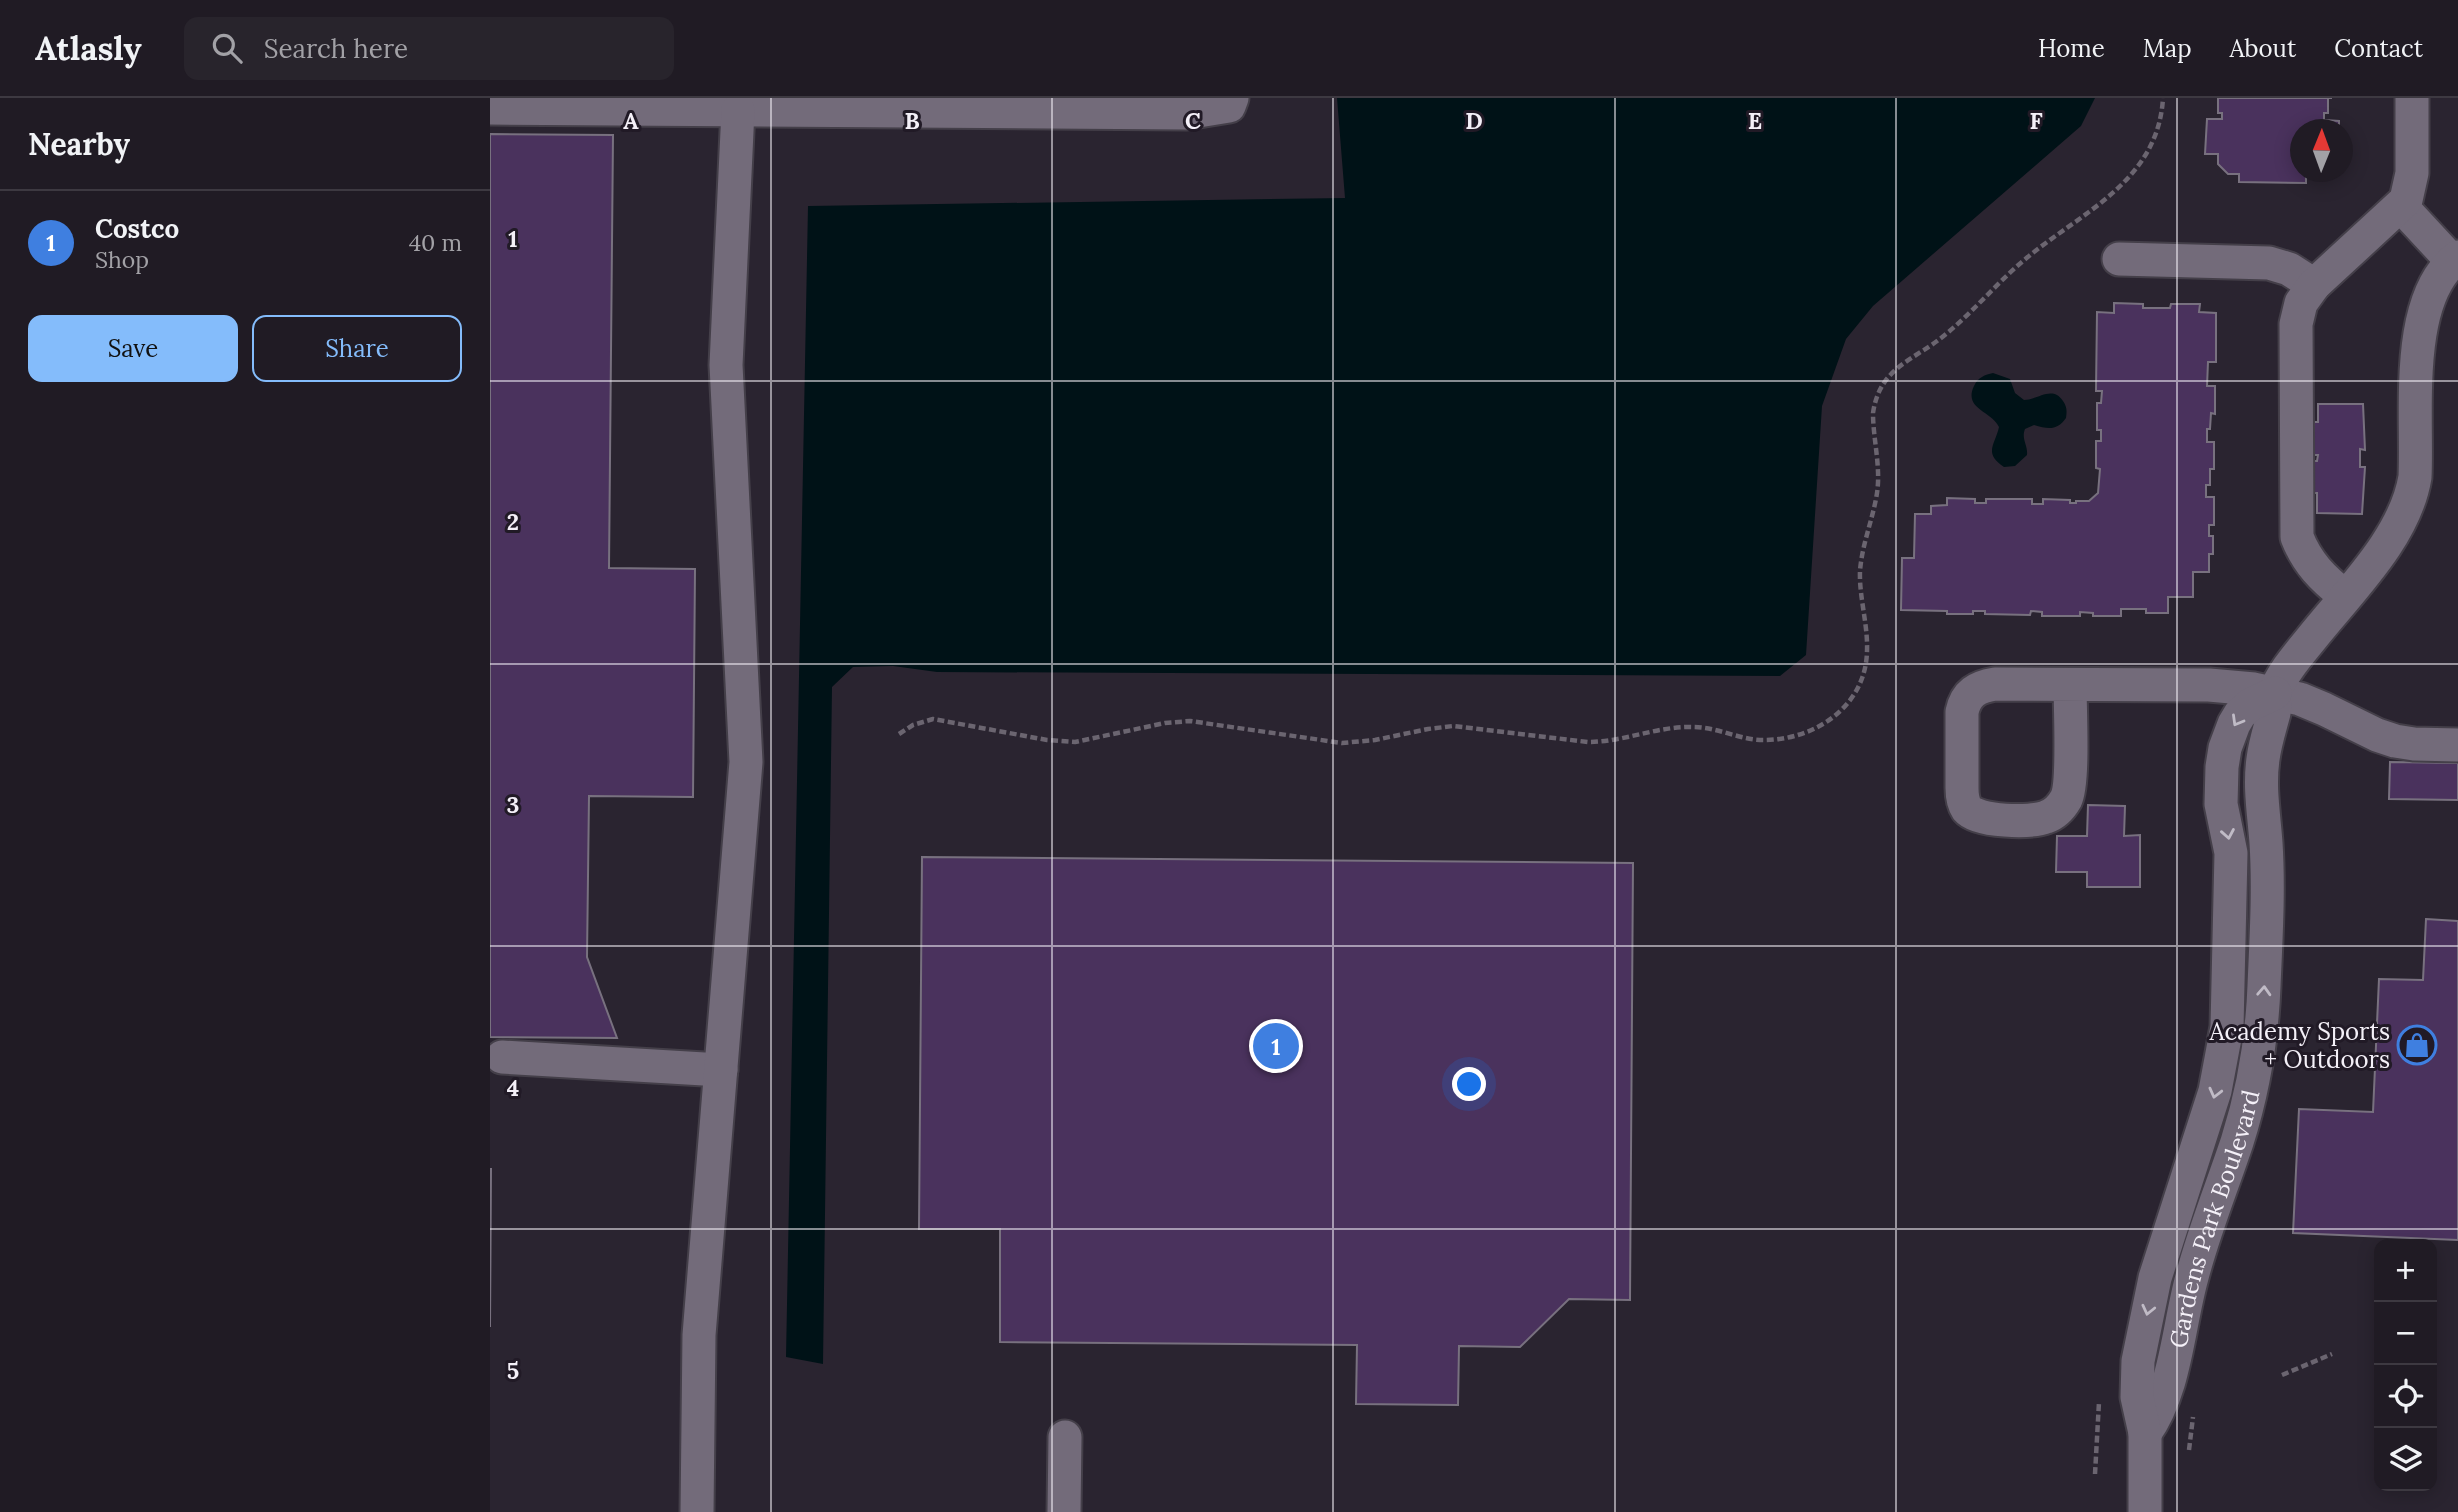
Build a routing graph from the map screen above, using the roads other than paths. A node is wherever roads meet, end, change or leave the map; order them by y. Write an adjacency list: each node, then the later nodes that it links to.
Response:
1 (1232, 98): 5 (street)
2 (2412, 98): 6 (street)
3 (698, 104): 4 (street); 5 (street)
4 (490, 108)
5 (738, 110): 19 (street)
6 (2401, 206): 8 (street); 9 (street)
7 (2119, 259): 9 (street)
8 (2455, 259): 10 (street)
9 (2314, 285): 10 (street)
10 (2345, 596): 12 (street)
11 (2070, 685): 11 (street); 12 (street)
12 (2275, 693): 13 (street); 14 (street, Gardens Park Boulevard, one-way to 14); 15 (street, Gardens Park Boulevard)
13 (2458, 745)
14 (2221, 767): 15 (street); 16 (street, Gardens Park Boulevard, one-way to 16)
15 (2262, 772): 17 (street, Gardens Park Boulevard)
16 (2231, 903): 17 (street); 20 (street, Gardens Park Boulevard, one-way to 20)
17 (2266, 904): 20 (street, Gardens Park Boulevard, one-way to 17)
18 (502, 1057): 19 (street)
19 (721, 1070): 22 (street)
20 (2146, 1433): 24 (street, Gardens Park Boulevard)
21 (1065, 1437): 23 (street)
22 (697, 1512)
23 (1064, 1512)
24 (2145, 1512)

